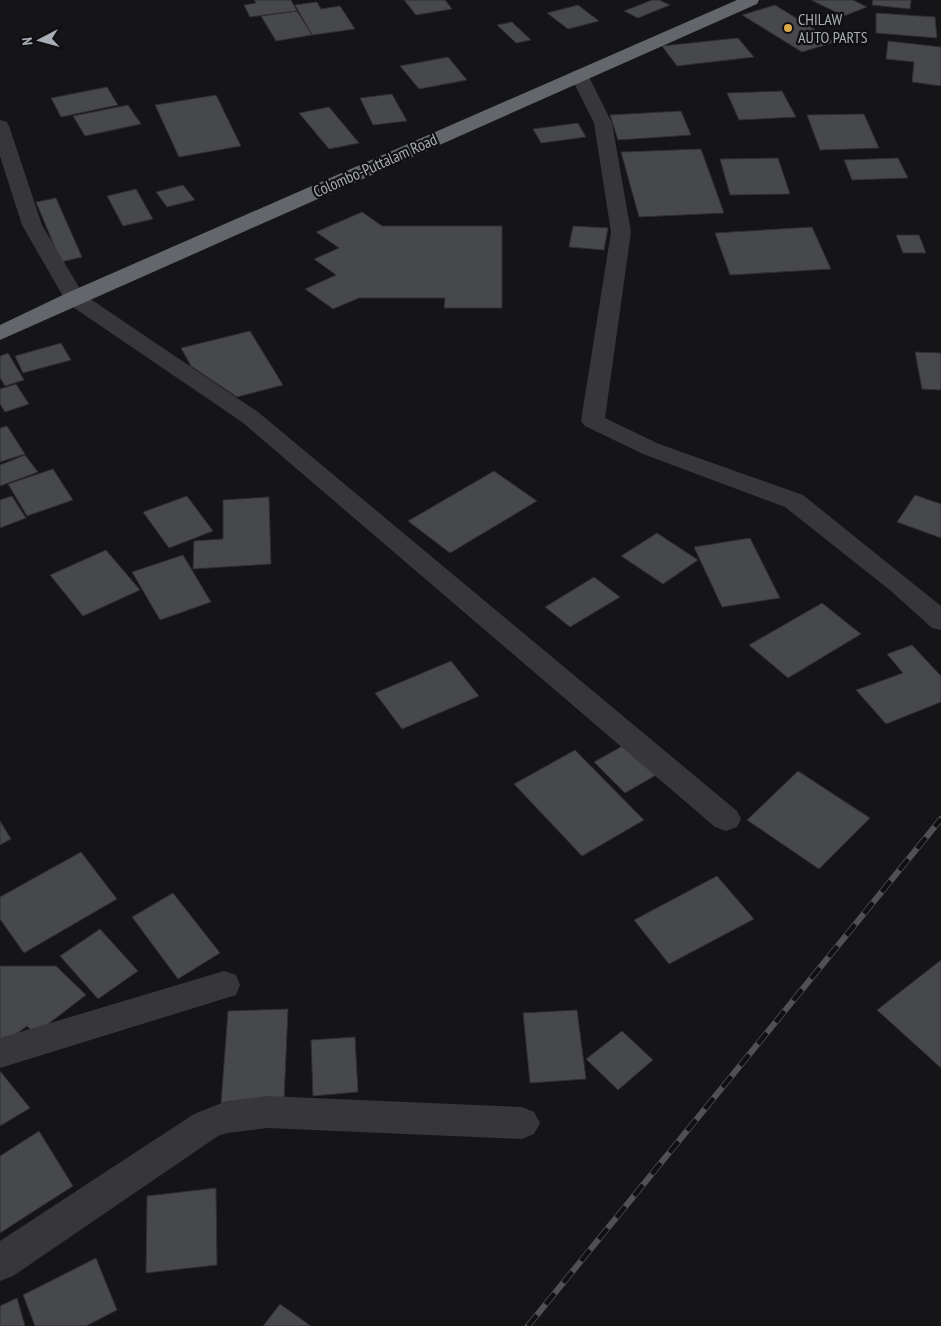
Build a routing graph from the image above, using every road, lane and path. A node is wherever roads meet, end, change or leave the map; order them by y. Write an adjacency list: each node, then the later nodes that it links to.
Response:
1 (751, 0): 2 (highway, Colombo-Puttalam Road)
2 (578, 75): 4 (highway, Colombo-Puttalam Road); 6 (street)
3 (0, 126): 4 (street)
4 (75, 298): 5 (highway, Colombo-Puttalam Road); 7 (street)
5 (0, 333)
6 (941, 621)
7 (726, 819)
8 (224, 985): 9 (street)
9 (0, 1053)
10 (522, 1123): 11 (street)
11 (0, 1263)

